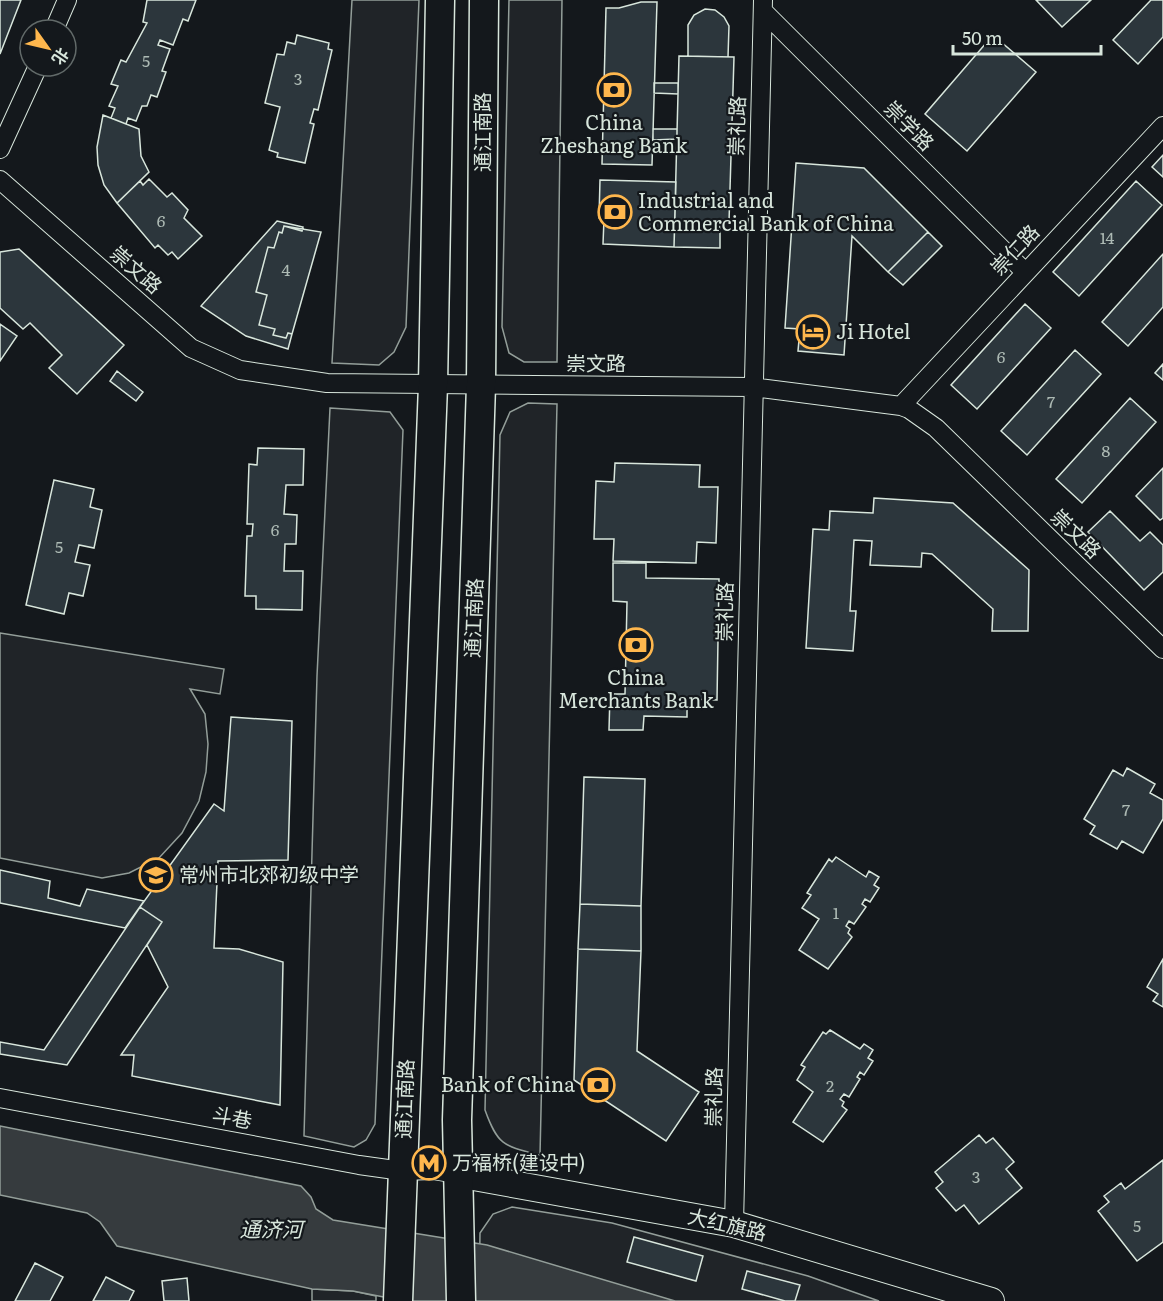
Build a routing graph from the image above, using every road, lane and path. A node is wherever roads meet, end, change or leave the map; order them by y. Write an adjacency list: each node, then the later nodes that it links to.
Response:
1 (68, 0): 5 (street)
2 (440, 0): 12 (main road, 通江南路)
3 (484, 0): 11 (main road, 通江南路)
4 (763, 6): 10 (street, 崇学路); 13 (street, 崇礼路)
5 (60, 18)
6 (33, 78): 8 (street)
7 (1163, 126): 10 (street, 崇仁路)
8 (0, 149)
9 (0, 180): 12 (street, 崇文路)
10 (1024, 272): 14 (street, 崇仁路)
11 (481, 385): 12 (street, 崇文路); 13 (street, 崇文路); 18 (main road, 通江南路)
12 (433, 386): 17 (main road, 通江南路)
13 (752, 387): 14 (street, 崇文路); 19 (street, 崇礼路)
14 (901, 406): 15 (street, 崇文路)
15 (1163, 649)
16 (0, 1098): 17 (street, 斗巷)
17 (402, 1171): 18 (street, 斗巷); 20 (main road, 通江南路)
18 (457, 1174): 19 (street, 大红旗路); 21 (main road, 通江南路)
19 (734, 1224): 22 (street, 大红旗路)
20 (398, 1301)
21 (461, 1301)
22 (990, 1301)

